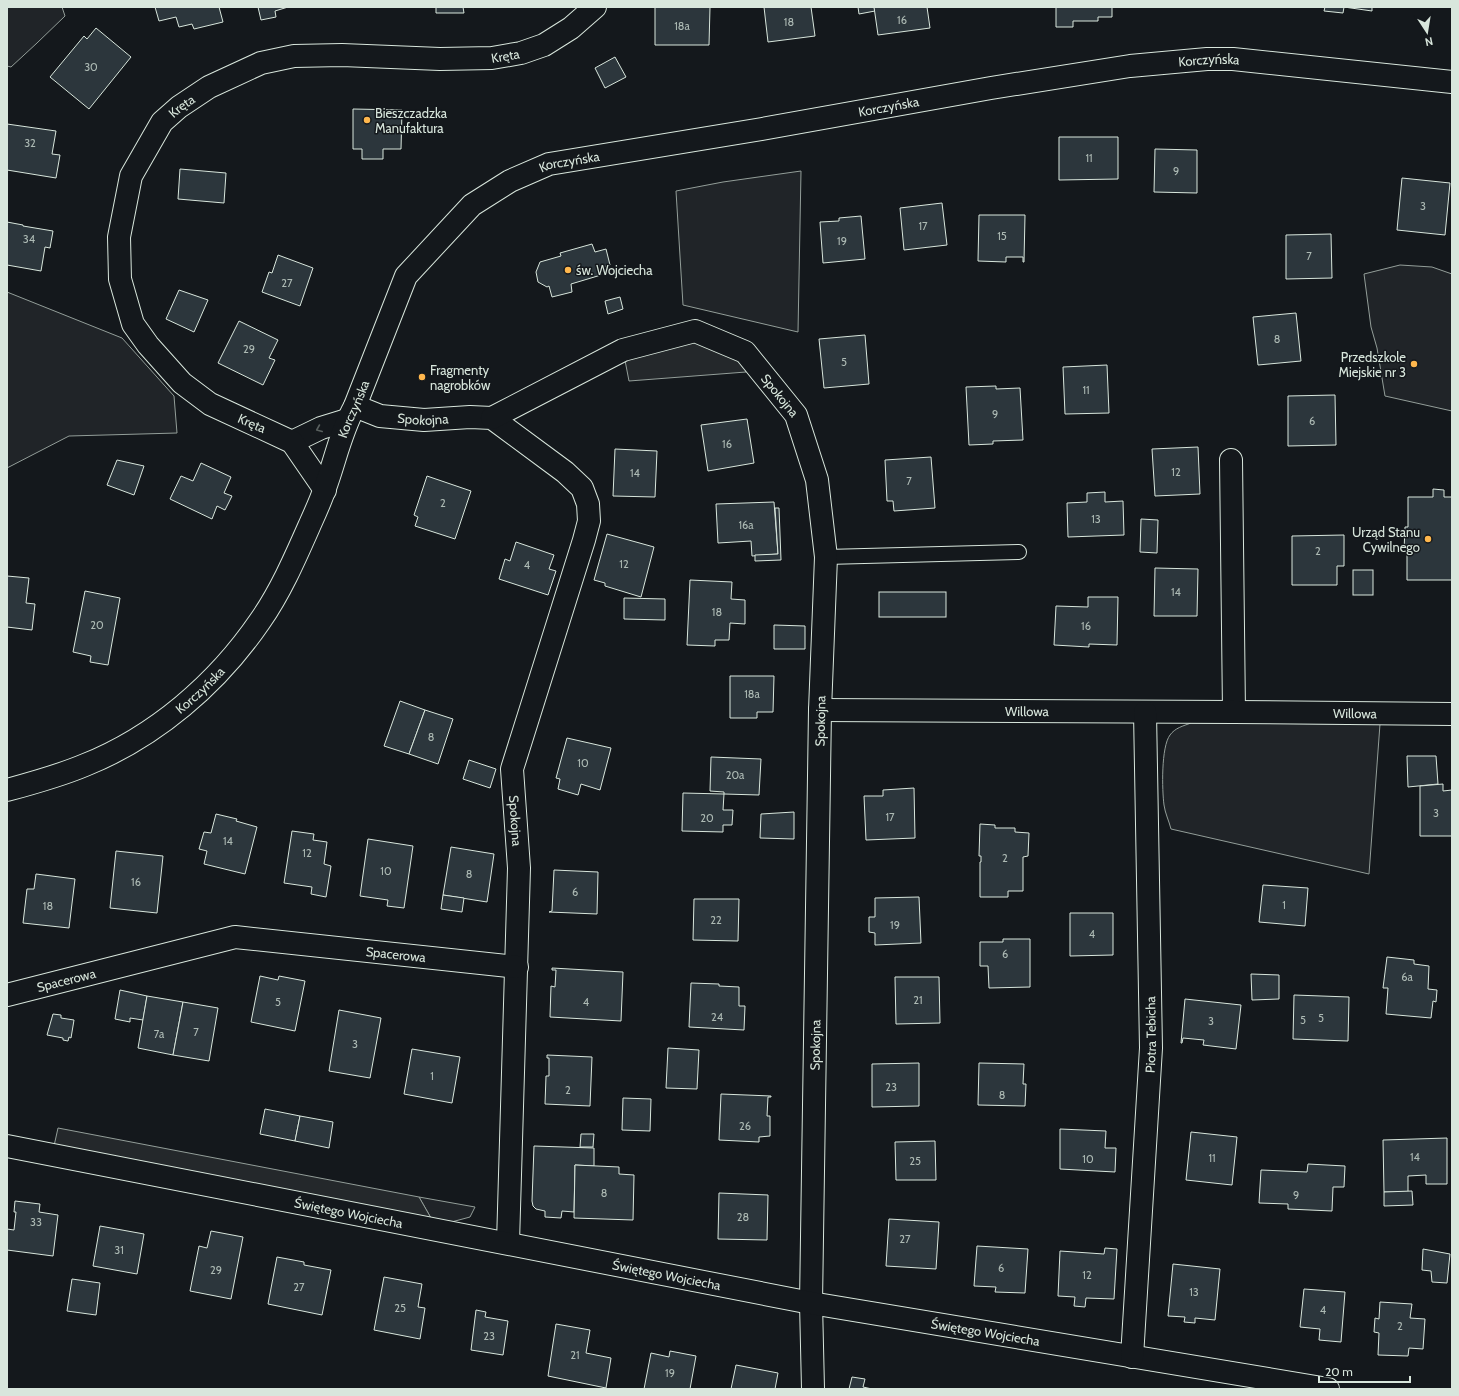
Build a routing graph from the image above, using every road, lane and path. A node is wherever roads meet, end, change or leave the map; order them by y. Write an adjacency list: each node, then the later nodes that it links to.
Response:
1 (595, 7): 5 (street, Kręta)
2 (1452, 82): 3 (street, Korczyńska)
3 (351, 413): 4 (street, Spokojna); 5 (street, one-way to 5); 7 (street, Korczyńska)
4 (492, 418): 9 (street, Spokojna); 15 (street, Spokojna)
5 (292, 442): 7 (street)
6 (1231, 460): 12 (street)
7 (325, 490): 14 (street, Korczyńska)
8 (1019, 552): 9 (lane)
9 (826, 557): 10 (street, Spokojna)
10 (820, 710): 11 (street, Willowa); 19 (street, Spokojna)
11 (1145, 712): 12 (street, Willowa); 20 (street, Piotra Tebicha)
12 (1234, 712): 13 (street, Willowa)
13 (1452, 714)
14 (7, 790)
15 (517, 967): 16 (street, Spacerowa); 18 (street)
16 (7, 995)
17 (7, 1146): 18 (street, Świętego Wojciecha)
18 (508, 1243): 19 (street, Świętego Wojciecha)
19 (811, 1303): 20 (street, Świętego Wojciecha); 21 (street, Spokojna)
20 (1132, 1357): 22 (street, Świętego Wojciecha)
21 (813, 1389)
22 (1328, 1389)

